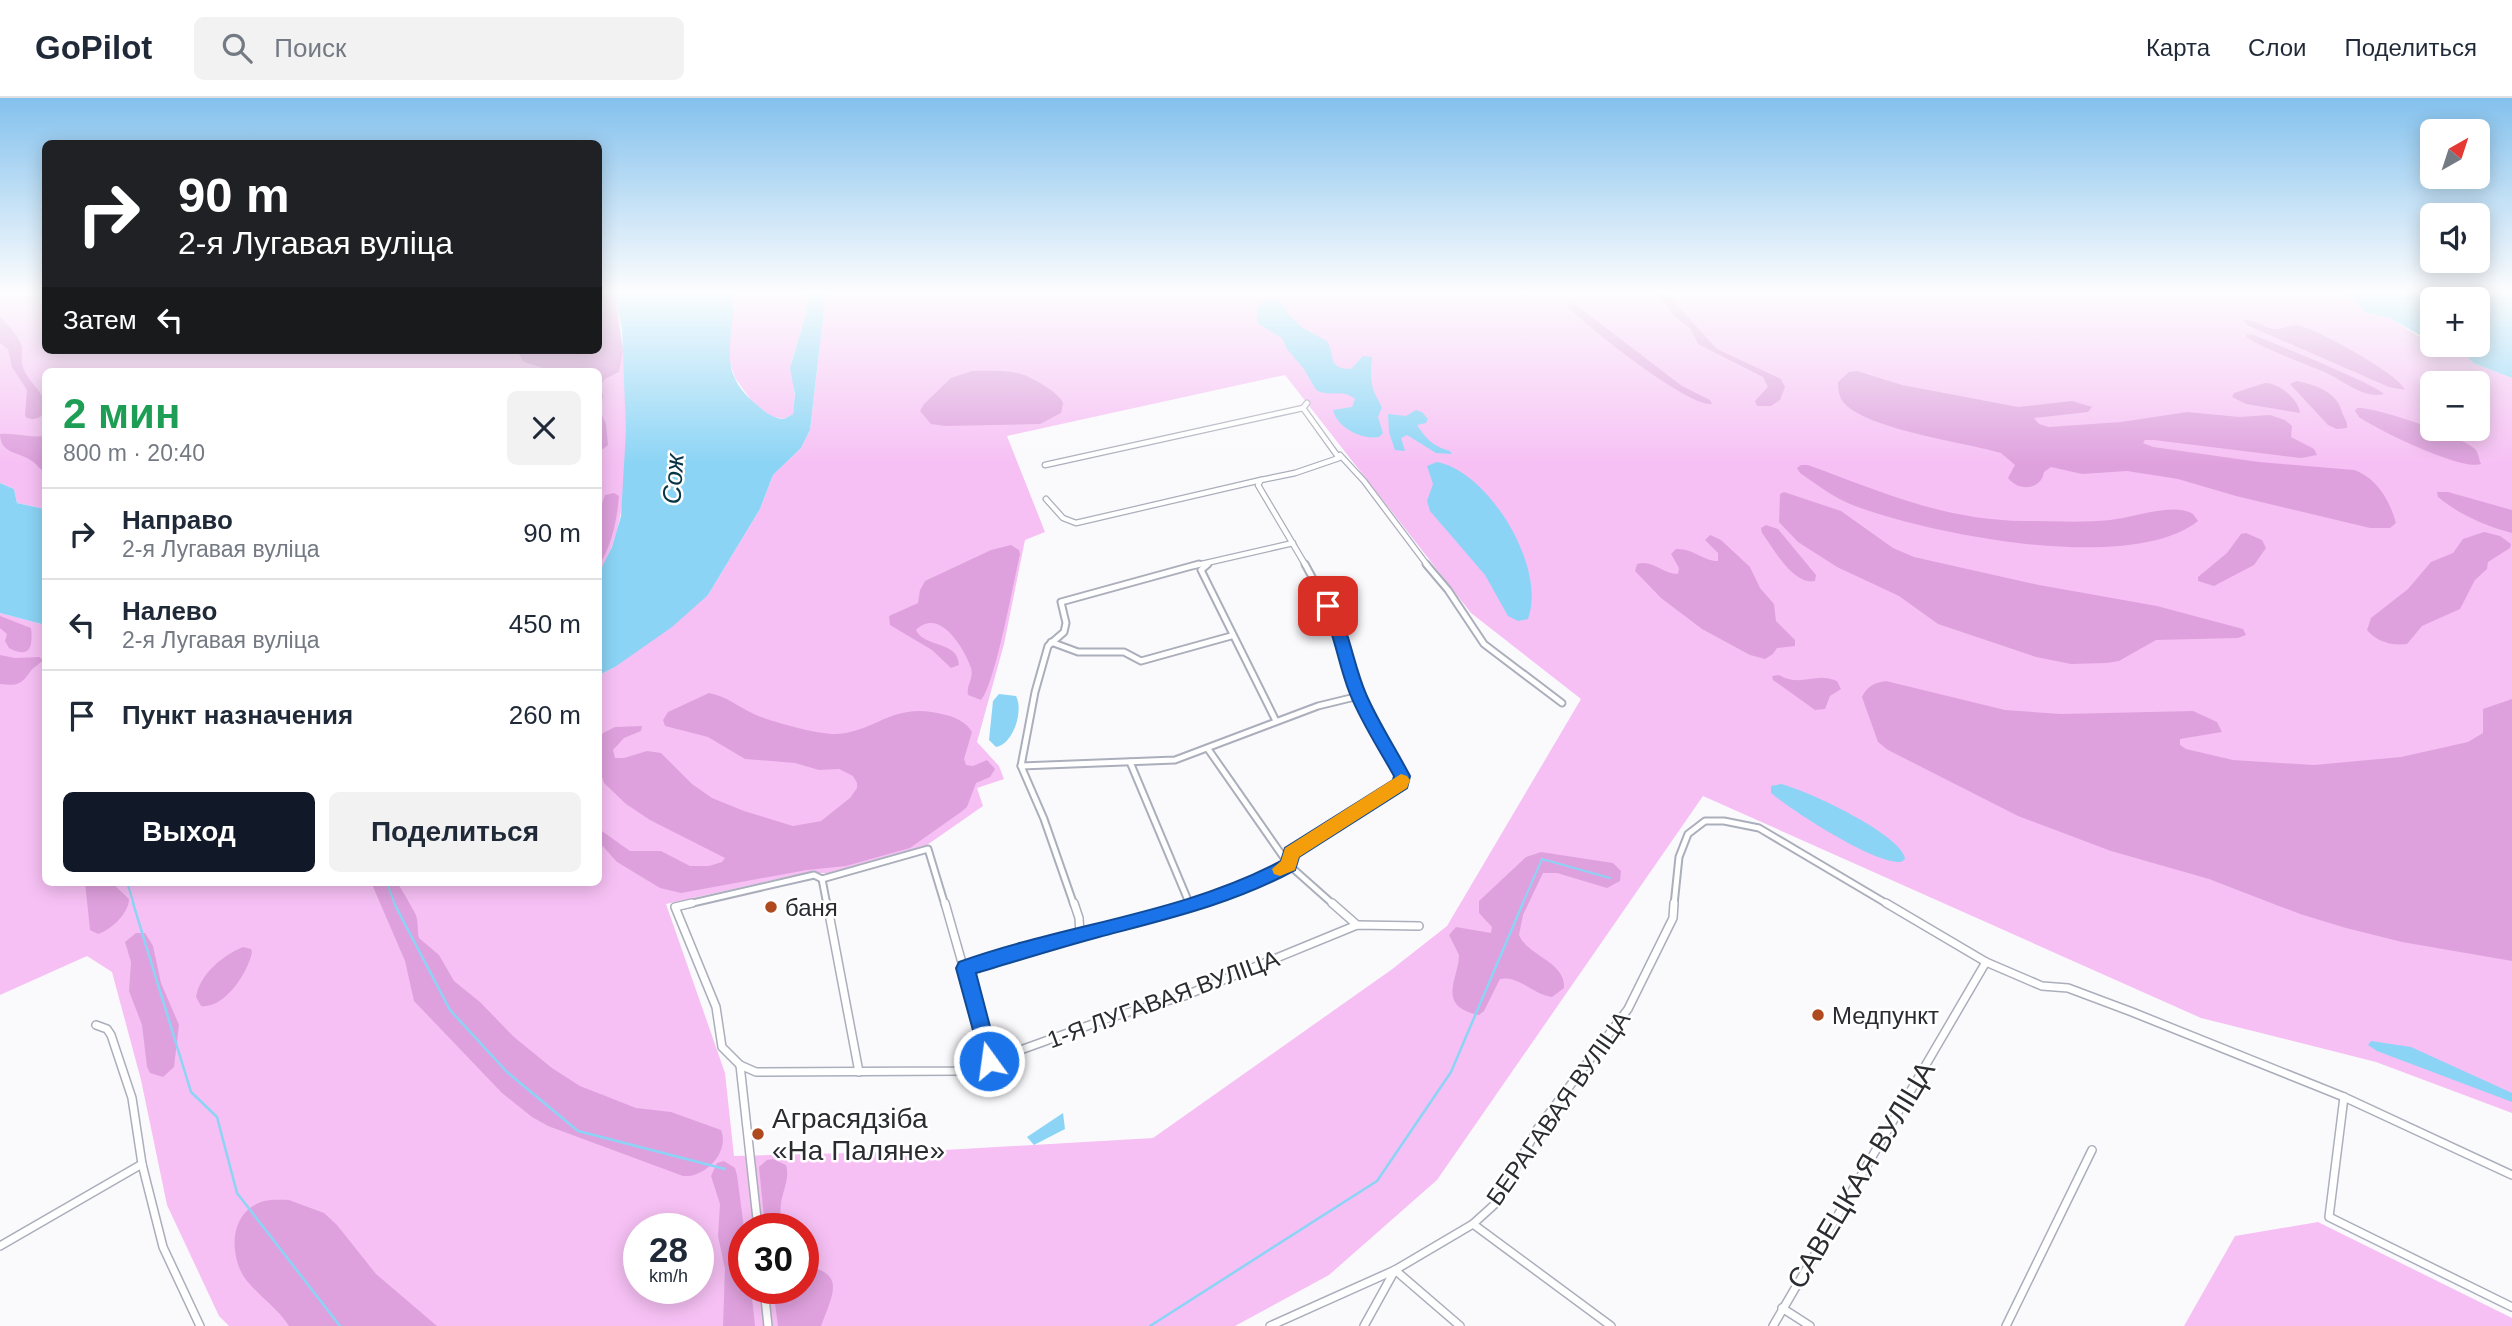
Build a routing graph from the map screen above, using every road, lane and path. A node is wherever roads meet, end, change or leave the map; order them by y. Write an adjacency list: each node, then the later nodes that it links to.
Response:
1 (1307, 402): 2 (street)
2 (1303, 408): 3 (street); 4 (street)
3 (1340, 455): 5 (street); 13 (street)
4 (1045, 465)
5 (1260, 482): 6 (street); 7 (street)
6 (1046, 499)
7 (1293, 543): 8 (street); 12 (street)
8 (1213, 560): 9 (street); 10 (street)
9 (1067, 598): 11 (street)
10 (1231, 636): 11 (street); 14 (street)
11 (1051, 642): 17 (street)
12 (1359, 696): 14 (street); 18 (street)
13 (1562, 703)
14 (1276, 721): 15 (street)
15 (1208, 748): 16 (street); 18 (street)
16 (1129, 762): 17 (street); 20 (street)
17 (1021, 766): 23 (street)
18 (1289, 865): 20 (street); 21 (street)
19 (822, 879): 25 (street); 28 (street); 29 (street)
20 (1190, 906): 23 (street)
21 (1357, 925): 22 (street, 1-Я ЛУГАВАЯ ВУЛІЦА); 27 (street, 1-Я ЛУГАВАЯ ВУЛІЦА)
22 (1419, 926)
23 (1080, 934): 25 (street)
24 (1986, 962): 30 (street); 35 (street, БЕРАГАВАЯ ВУЛІЦА); 40 (street, САВЕЦКАЯ ВУЛІЦА)
25 (965, 968): 27 (street)
26 (96, 1026): 32 (street)
27 (989, 1061): 29 (street, 1-Я ЛУГАВАЯ ВУЛІЦА)
28 (740, 1065): 29 (street, 1-Я ЛУГАВАЯ ВУЛІЦА); 34 (street)
29 (859, 1072)
30 (2344, 1097): 33 (street); 39 (street)
31 (2092, 1150): 49 (street)
32 (142, 1164): 36 (street); 41 (street)
33 (2512, 1175)
34 (756, 1213)
35 (1473, 1224): 37 (street, БЕРАГАВАЯ ВУЛІЦА); 46 (street)
36 (0, 1246)
37 (1395, 1270): 43 (street, БЕРАГАВАЯ ВУЛІЦА); 44 (street); 45 (street)
38 (766, 1304): 42 (street)
39 (2512, 1307)
40 (1782, 1308): 47 (street, САВЕЦКАЯ ВУЛІЦА); 48 (street)
41 (201, 1326)
42 (768, 1326)
43 (1270, 1326)
44 (1364, 1326)
45 (1460, 1326)
46 (1611, 1326)
47 (1773, 1326)
48 (1810, 1326)
49 (2006, 1326)

